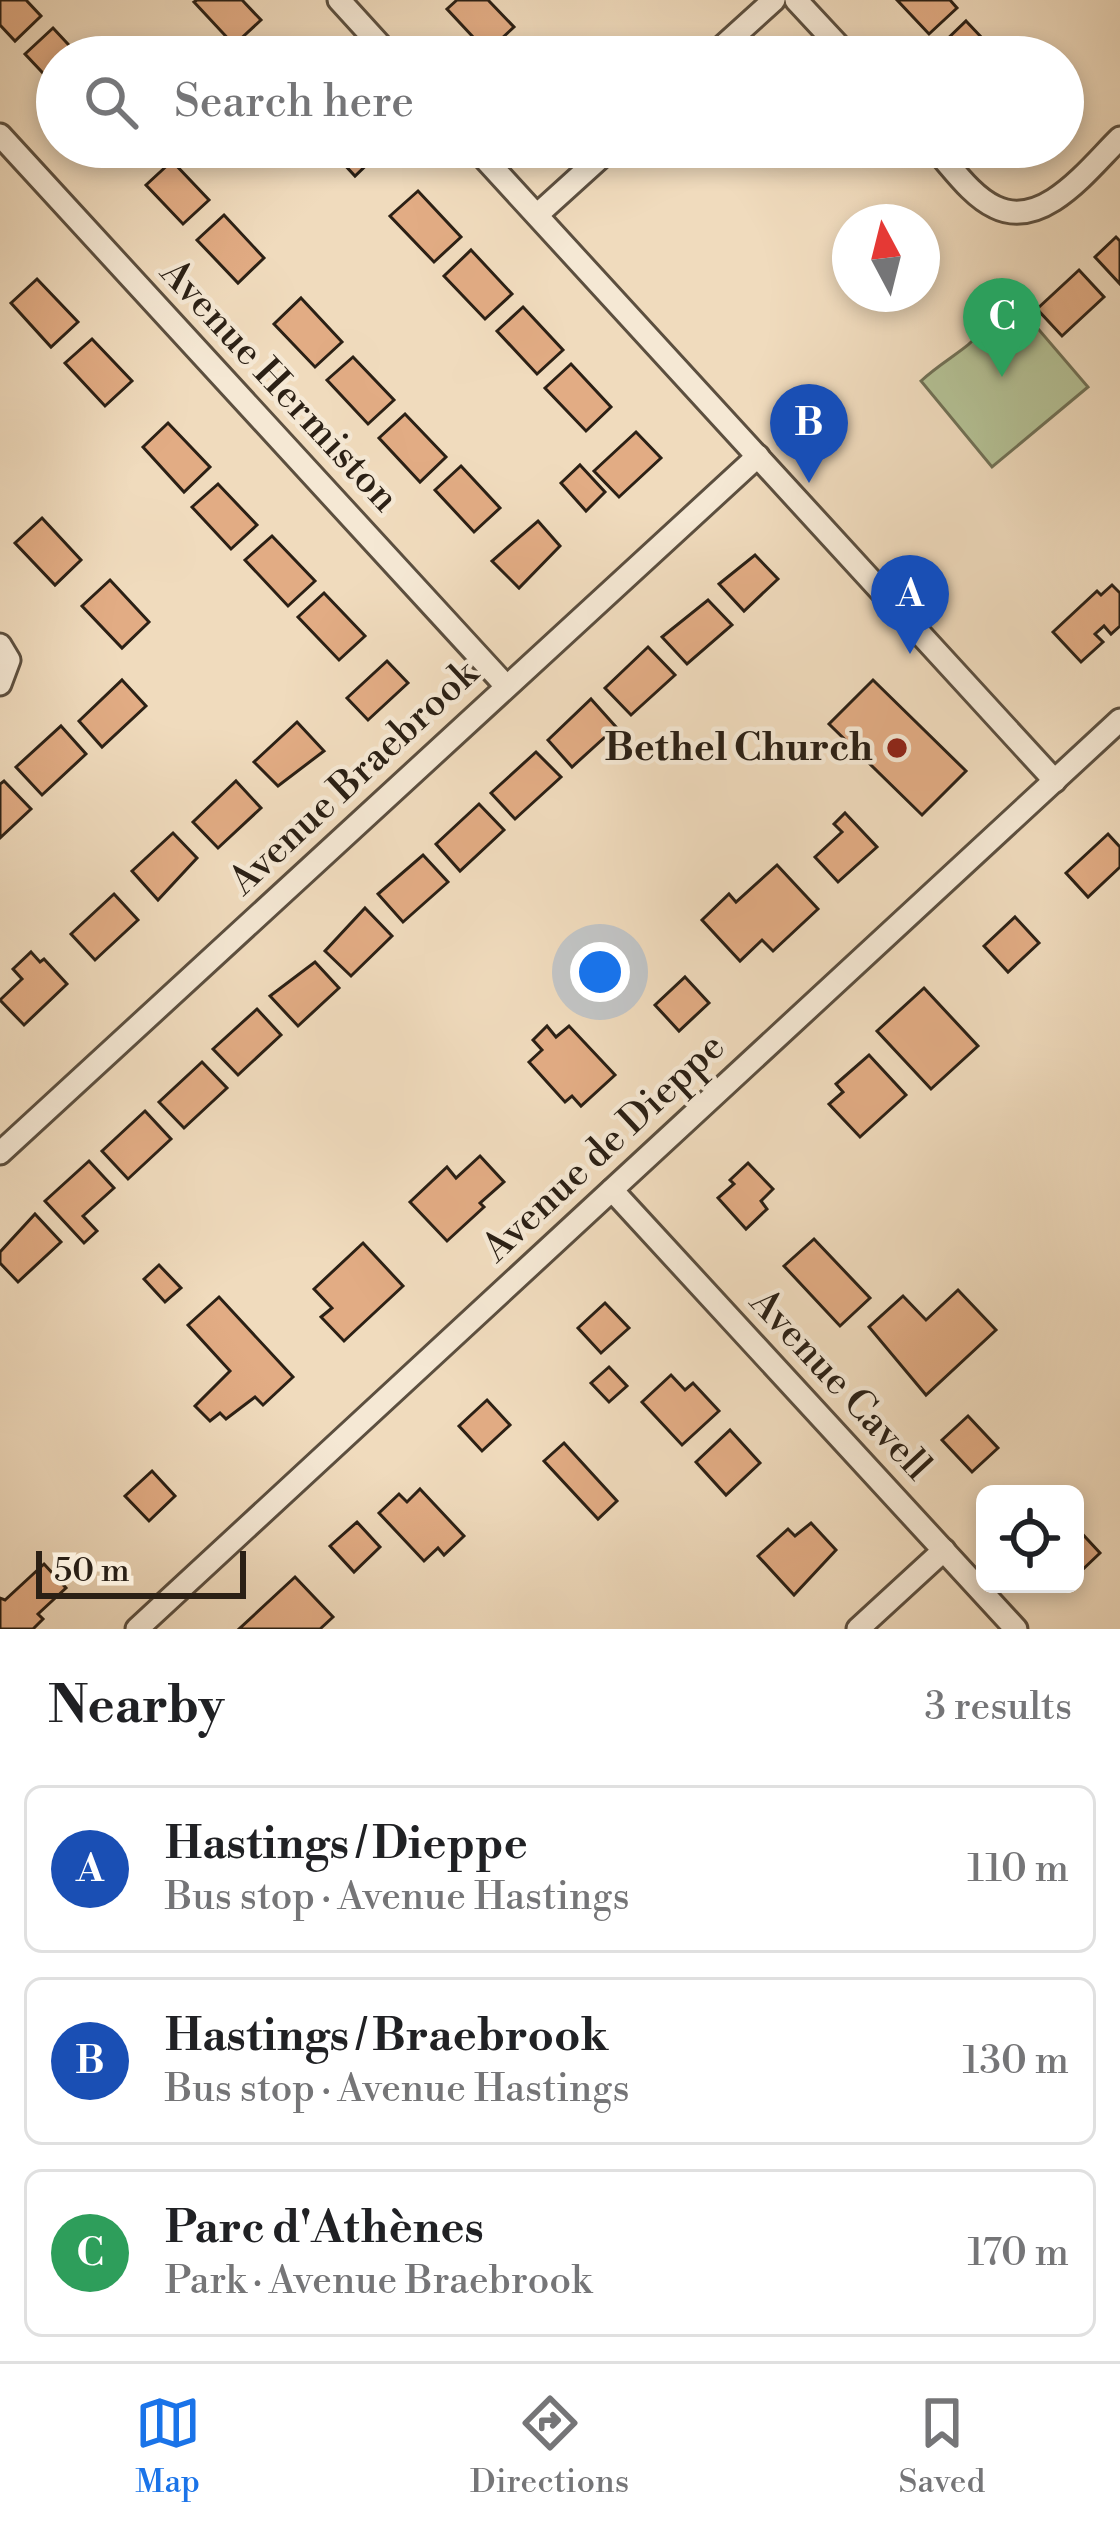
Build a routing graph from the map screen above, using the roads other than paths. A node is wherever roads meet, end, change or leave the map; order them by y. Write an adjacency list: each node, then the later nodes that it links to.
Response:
1 (338, 0): 4 (street)
2 (774, 0): 5 (street)
3 (796, 0): 6 (street)
4 (371, 36)
5 (734, 36)
6 (829, 36)
7 (0, 135): 16 (street, Avenue Hermiston)
8 (1120, 138): 11 (street)
9 (494, 168): 12 (street)
10 (590, 168): 12 (street)
11 (955, 168)
12 (537, 215): 13 (street)
13 (758, 456): 16 (street, Avenue Braebrook); 18 (street)
14 (0, 645): 15 (street)
15 (0, 684)
16 (506, 686): 19 (street, Avenue Braebrook)
17 (1120, 720): 18 (street, Avenue de Dieppe)
18 (1055, 781): 20 (street, Avenue de Dieppe)
19 (0, 1153)
20 (612, 1190): 21 (street, Avenue Cavell); 22 (street, Avenue de Dieppe)
21 (944, 1550): 23 (street); 24 (street, Avenue Cavell)
22 (137, 1629)
23 (858, 1629)
24 (1016, 1629)

